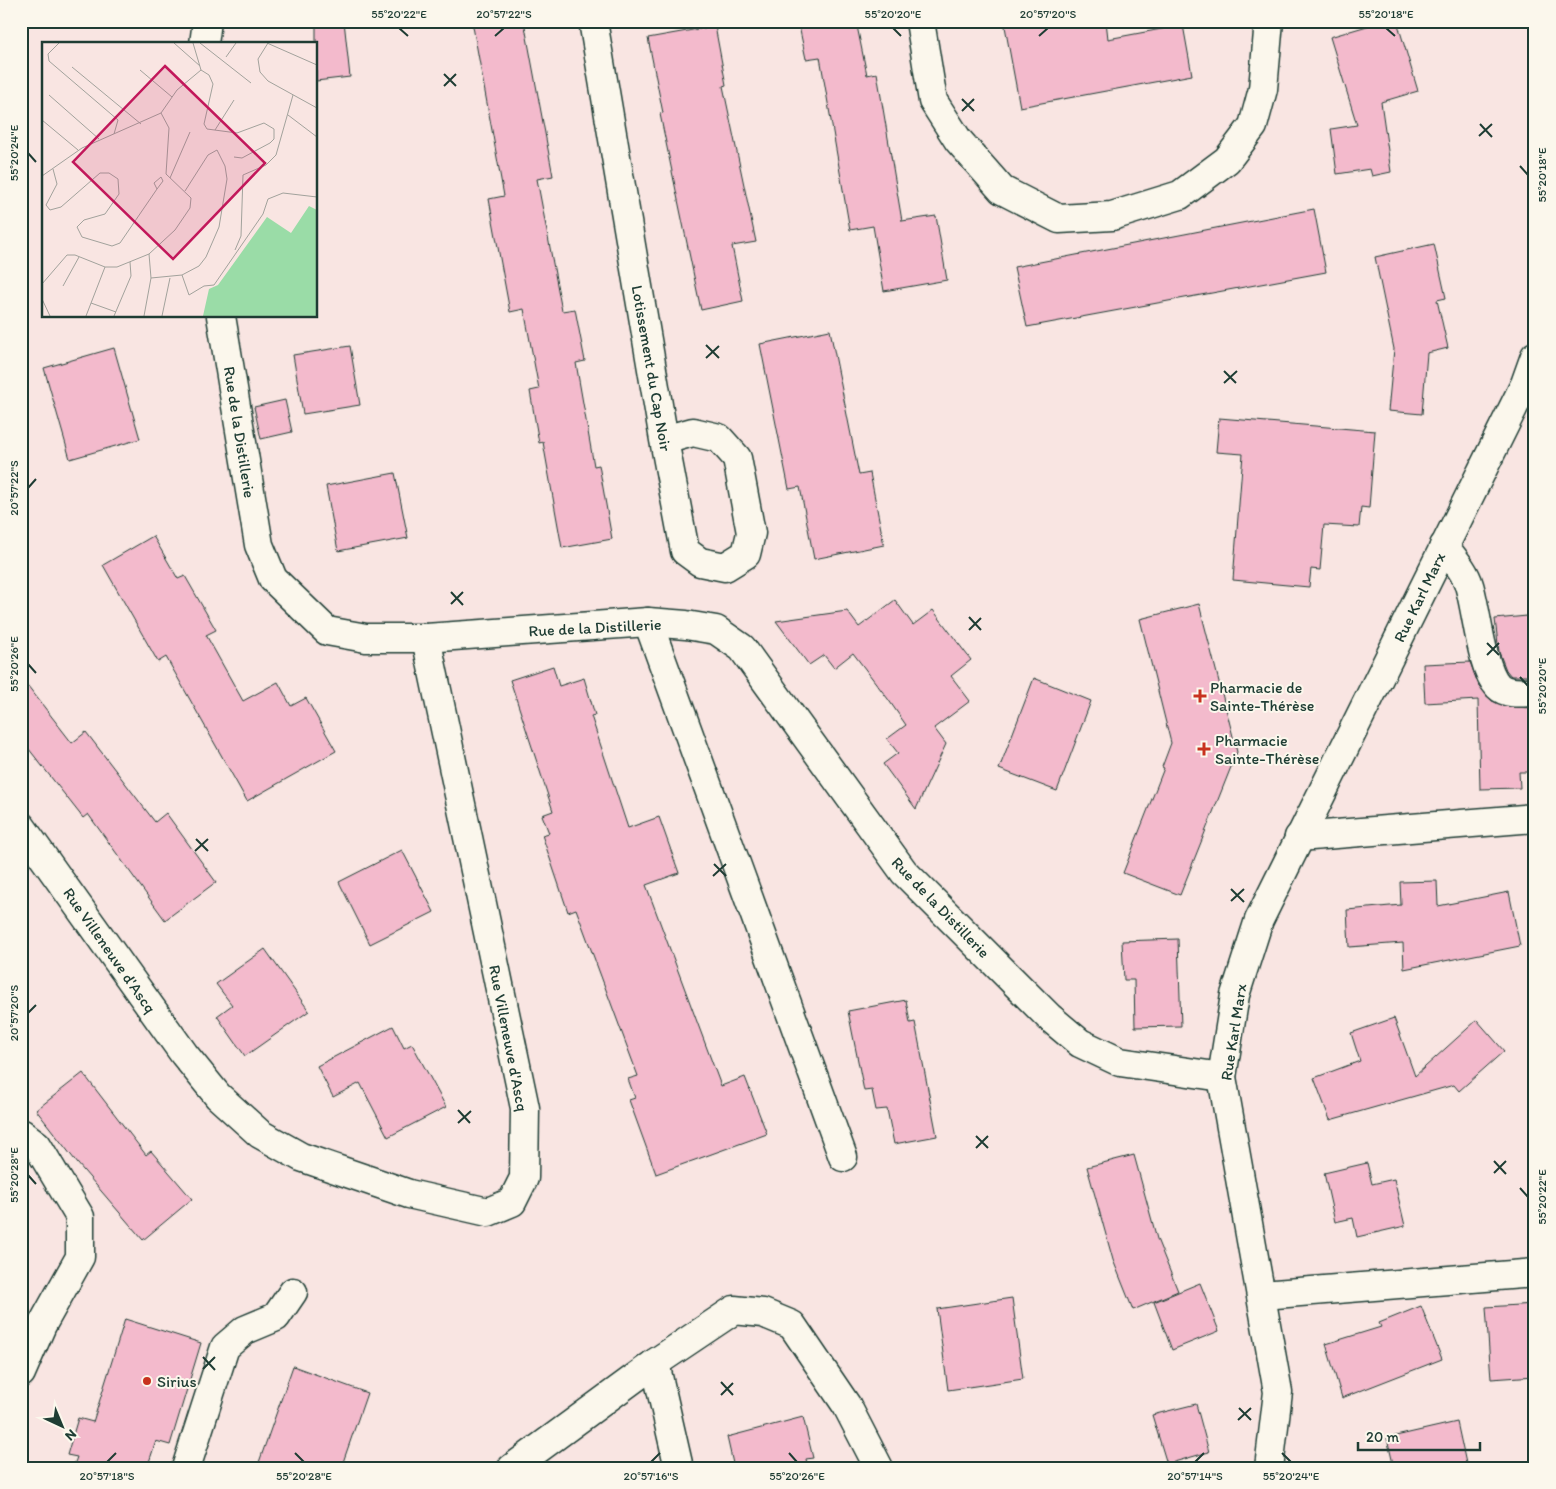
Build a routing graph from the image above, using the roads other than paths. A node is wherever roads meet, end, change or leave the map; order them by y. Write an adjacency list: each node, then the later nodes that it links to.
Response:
1 (207, 21): 5 (street)
2 (593, 21): 9 (street, Lotissement du Cap Noir)
3 (920, 21): 4 (street)
4 (1269, 21)
5 (204, 42)
6 (221, 318): 12 (street, Rue de la Distillerie)
7 (1535, 356): 8 (street, Rue Karl Marx)
8 (1530, 386): 10 (street, Rue Karl Marx)
9 (664, 440): 9 (street, Lotissement du Cap Noir)
10 (1444, 546): 13 (street); 16 (street, Rue Karl Marx)
11 (648, 622): 12 (street, Rue de la Distillerie); 17 (street, Rue de la Distillerie); 19 (street)
12 (426, 638): 15 (street, Rue Villeneuve d'Ascq)
13 (1535, 692)
14 (1535, 818): 16 (street)
15 (21, 826)
16 (1300, 837): 17 (street, Rue Karl Marx)
17 (1222, 1077): 22 (street, Rue Karl Marx)
18 (21, 1133): 24 (street)
19 (843, 1157)
20 (1535, 1273): 22 (street)
21 (293, 1292): 25 (street)
22 (1262, 1295): 29 (street, Rue Karl Marx)
23 (655, 1363): 26 (street); 27 (street); 28 (street)
24 (21, 1372)
25 (186, 1468)
26 (512, 1468)
27 (680, 1468)
28 (879, 1468)
29 (1269, 1468)

